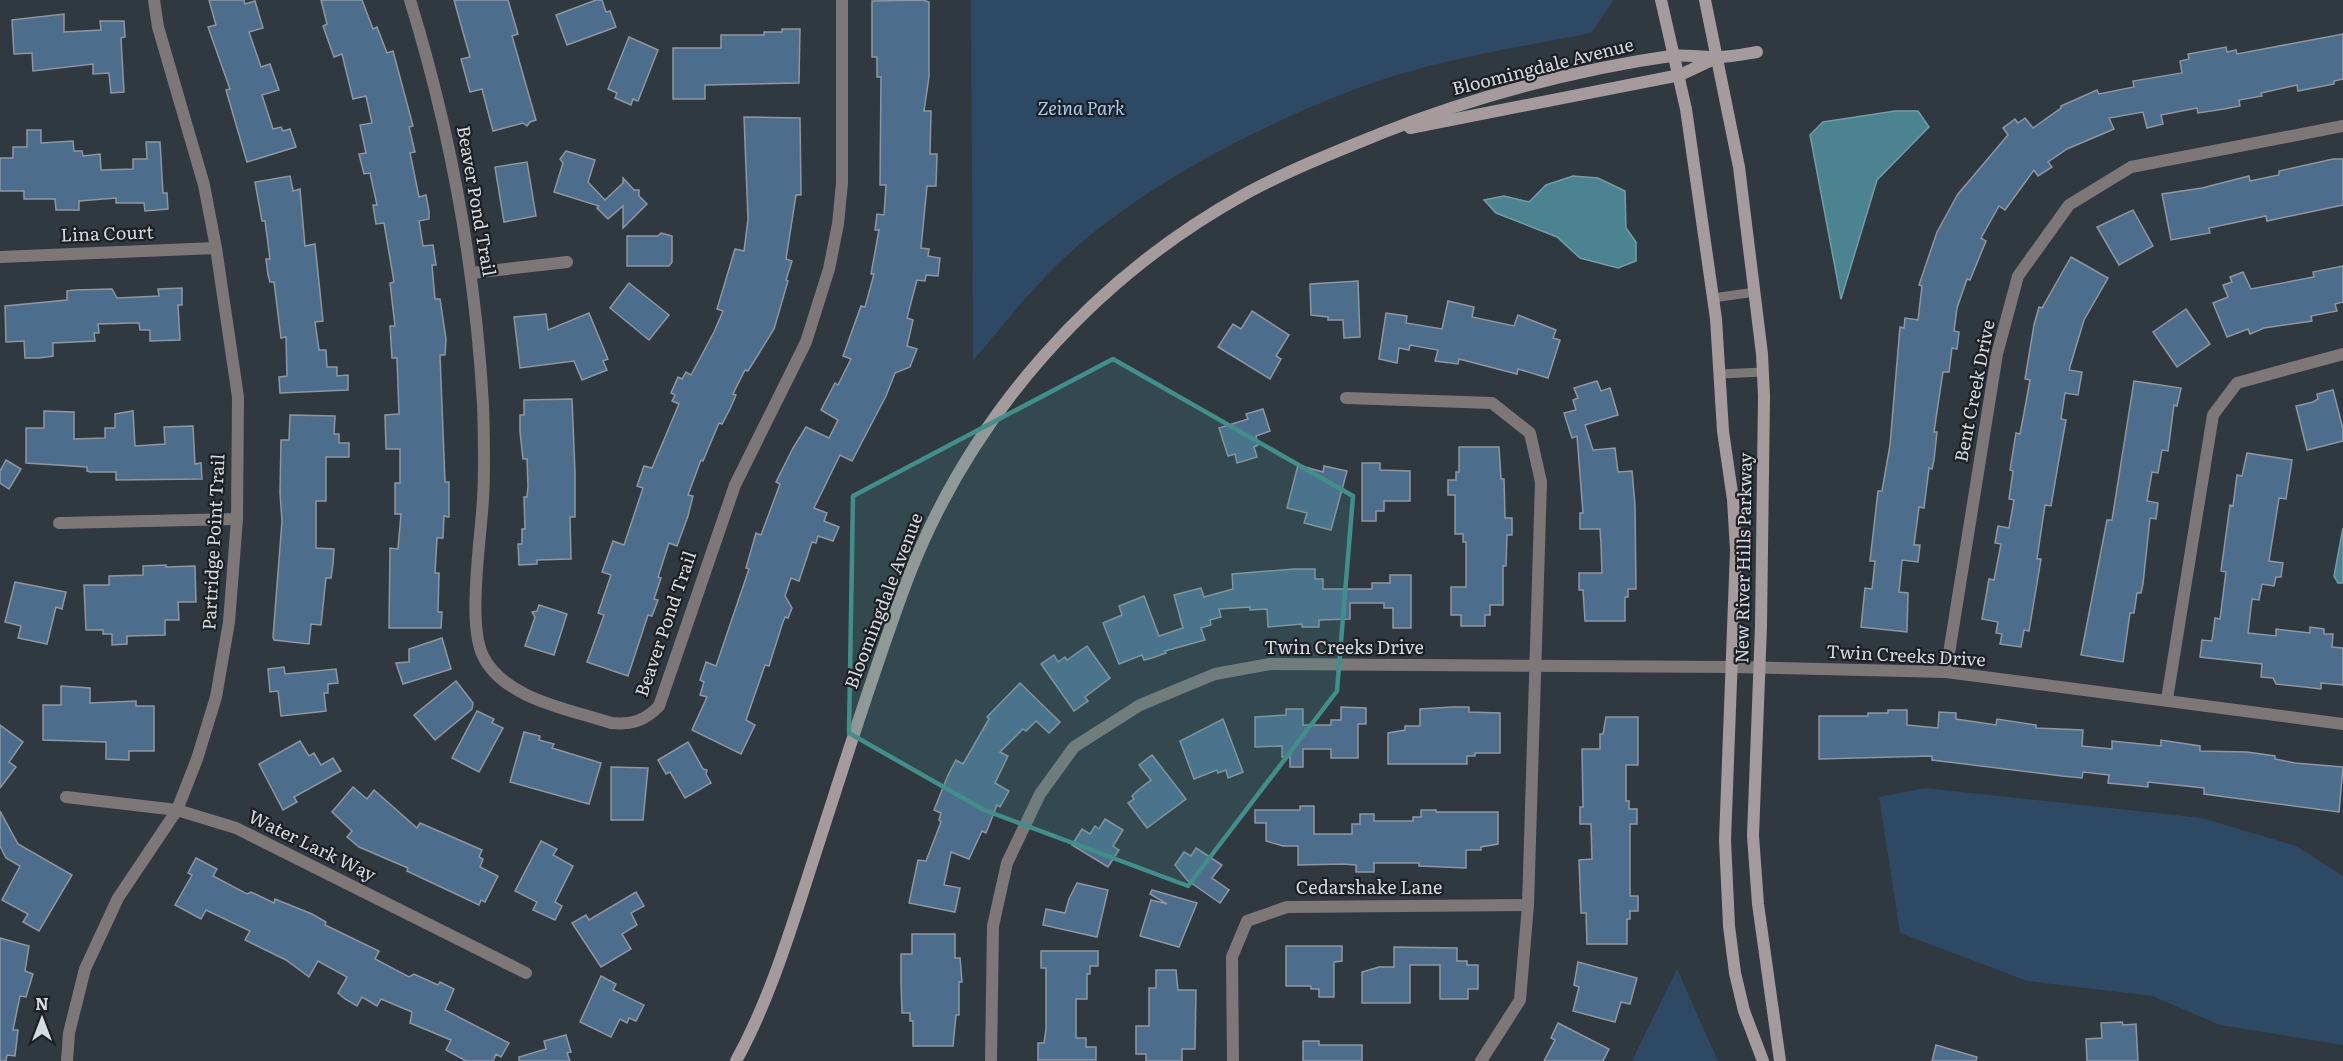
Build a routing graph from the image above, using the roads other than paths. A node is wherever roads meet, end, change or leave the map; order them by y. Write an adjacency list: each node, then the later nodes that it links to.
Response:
1 (154, 0): 12 (street, Partridge Point Trail)
2 (410, 0): 15 (street, Beaver Pond Trail)
3 (842, 0): 15 (street, Beaver Pond Trail)
4 (1660, 0): 7 (street, New River Hills Parkway)
5 (1705, 0): 8 (street, New River Hills Parkway)
6 (1757, 52): 8 (street, Bloomingdale Avenue)
7 (1676, 55): 8 (street, Bloomingdale Avenue); 9 (street, New River Hills Parkway); 11 (street, Bloomingdale Avenue)
8 (1718, 57): 9 (street, Bloomingdale Avenue); 16 (street, New River Hills Parkway)
9 (1680, 75): 11 (street, Bloomingdale Avenue); 17 (street, New River Hills Parkway)
10 (2343, 126): 27 (street, Bent Creek Drive)
11 (1380, 134): 35 (street, Bloomingdale Avenue)
12 (216, 248): 13 (street, Lina Court); 22 (street, Partridge Point Trail)
13 (0, 257)
14 (567, 262): 15 (street)
15 (472, 273)
16 (1755, 292): 17 (lane); 19 (street, New River Hills Parkway)
17 (1713, 298): 20 (street, New River Hills Parkway)
18 (2343, 354): 28 (street)
19 (1763, 372): 20 (lane); 26 (street, New River Hills Parkway)
20 (1720, 374): 24 (street, New River Hills Parkway)
21 (1346, 398): 25 (street)
22 (237, 519): 23 (street); 31 (street, Partridge Point Trail)
23 (59, 523)
24 (1732, 667): 25 (street, Twin Creeks Drive); 26 (street, Twin Creeks Drive); 39 (street, New River Hills Parkway)
25 (1536, 668): 32 (street); 36 (street, Twin Creeks Drive)
26 (1760, 668): 27 (street, Twin Creeks Drive); 40 (street, New River Hills Parkway)
27 (1946, 672): 28 (street, Twin Creeks Drive)
28 (2167, 699): 29 (street, Twin Creeks Drive)
29 (2343, 724)
30 (66, 797): 31 (street, Water Lark Way)
31 (177, 810): 33 (street, Water Lark Way); 34 (street, Partridge Point Trail)
32 (1528, 905): 37 (street, Cedarshake Lane); 38 (street)
33 (526, 973)
34 (67, 1061)
35 (736, 1061)
36 (991, 1061)
37 (1233, 1061)
38 (1481, 1061)
39 (1763, 1061)
40 (1780, 1061)

